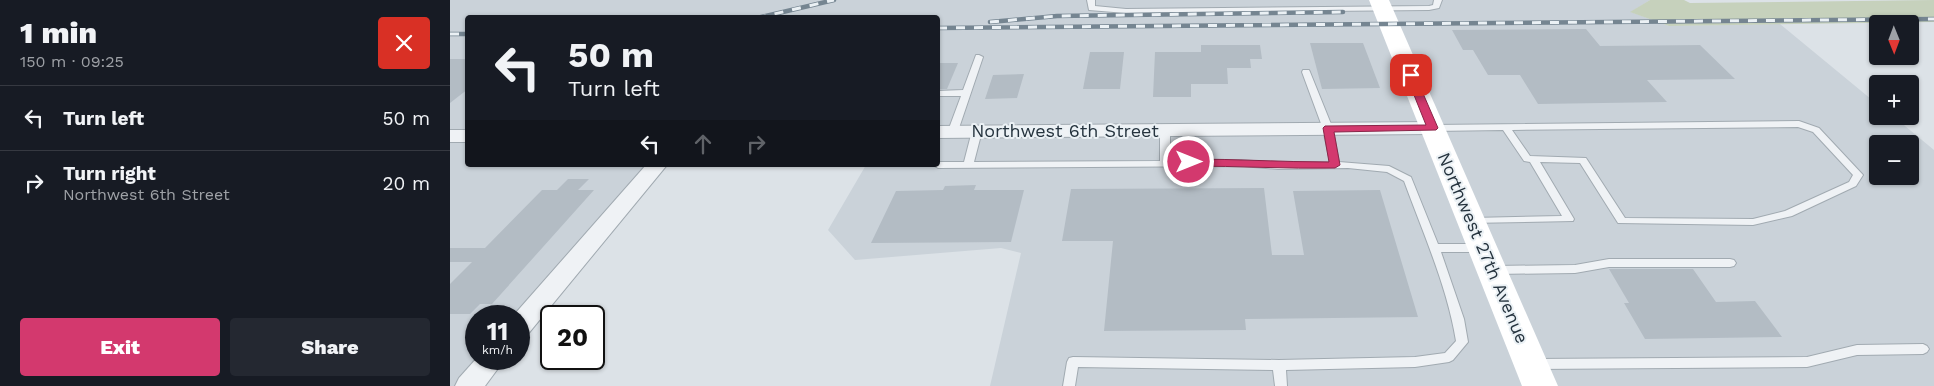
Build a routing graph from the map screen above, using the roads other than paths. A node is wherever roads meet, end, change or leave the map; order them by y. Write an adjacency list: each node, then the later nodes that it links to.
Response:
1 (1091, 0): 3 (lane)
2 (1438, 0): 3 (lane)
3 (1381, 4): 10 (main road, Northwest 27th Avenue)
4 (979, 57): 7 (lane)
5 (1306, 72): 9 (lane)
6 (940, 93): 7 (lane)
7 (966, 93): 13 (lane)
8 (1506, 127): 10 (lane); 16 (lane); 16 (lane)
9 (1328, 128): 10 (street, Northwest 6th Street); 11 (street, Northwest 6th Street); 20 (lane)
10 (1433, 128): 22 (main road, Northwest 27th Avenue)
11 (1165, 130): 12 (street, Northwest 6th Street); 17 (lane)
12 (977, 131): 13 (street, Northwest 6th Street); 19 (lane)
13 (945, 132)
14 (450, 136): 15 (street)
15 (465, 136)
16 (1534, 160): 22 (lane)
17 (1165, 162): 19 (lane); 20 (lane)
18 (940, 165): 19 (lane)
19 (968, 165)
20 (1335, 165): 23 (lane)
21 (655, 167): 26 (street)
22 (1471, 221): 24 (main road, Northwest 27th Avenue)
23 (1434, 248): 24 (lane); 28 (lane)
24 (1487, 259): 25 (lane); 30 (main road, Northwest 27th Avenue)
25 (1730, 263)
26 (530, 315)
27 (1923, 349): 30 (lane)
28 (1280, 365): 32 (lane); 33 (lane)
29 (483, 370): 31 (street)
30 (1535, 375)
31 (469, 386)
32 (1069, 386)
33 (1281, 386)

